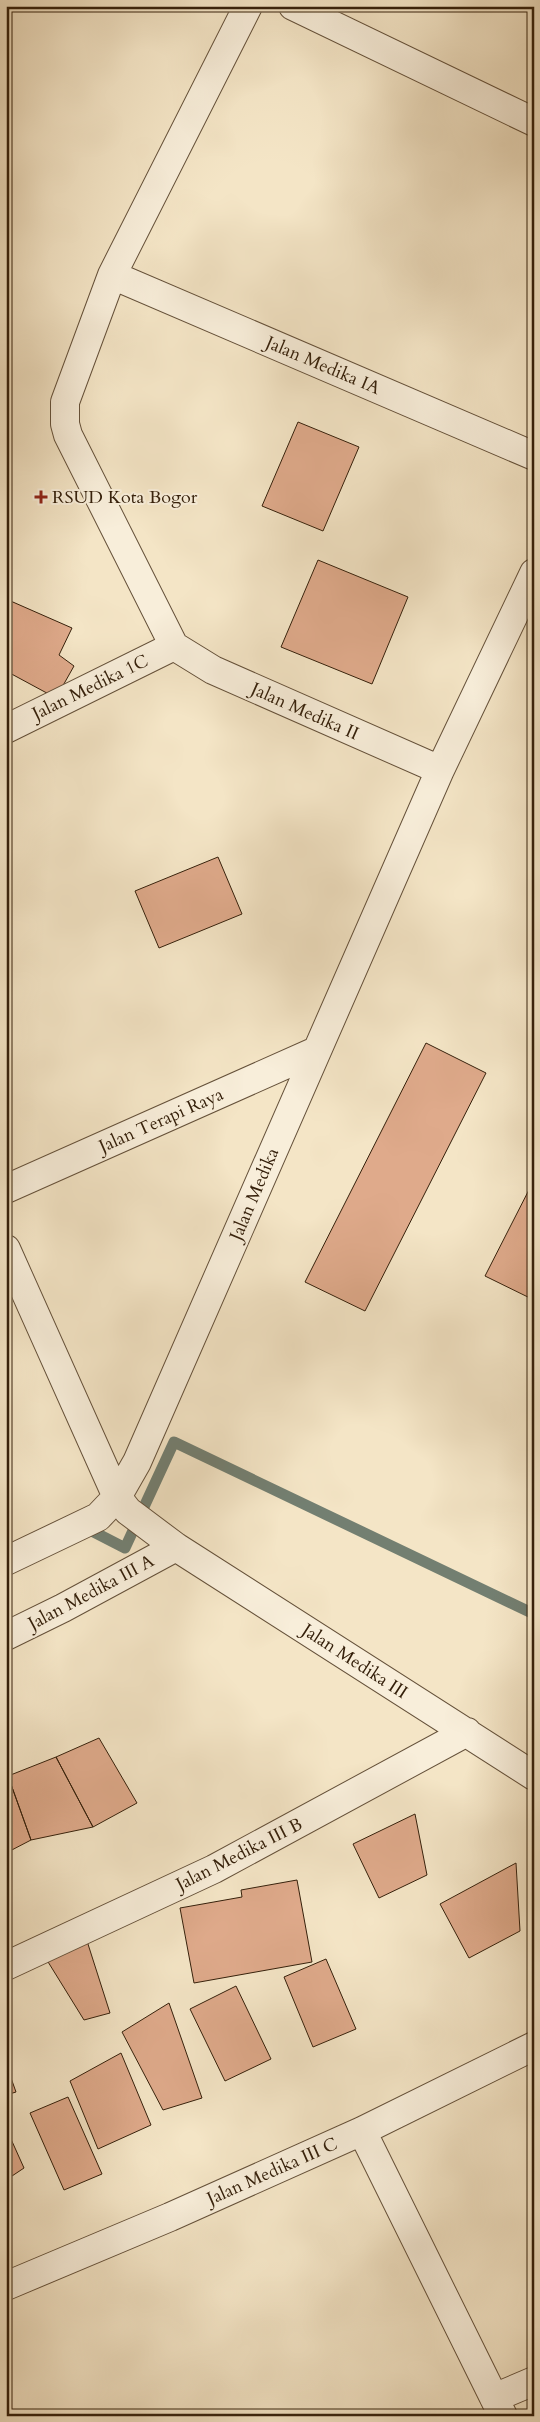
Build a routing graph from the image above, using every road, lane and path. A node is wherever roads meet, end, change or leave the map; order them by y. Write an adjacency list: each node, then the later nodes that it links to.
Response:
1 (248, 6): 4 (street)
2 (293, 6): 3 (street)
3 (534, 122)
4 (112, 275): 5 (street, Jalan Medika IA); 7 (street)
5 (534, 456)
6 (534, 573): 9 (street, Jalan Medika)
7 (174, 646): 8 (street, Jalan Medika 1C); 9 (street, Jalan Medika II)
8 (6, 729)
9 (440, 770): 10 (street, Jalan Medika)
10 (316, 1052): 11 (street, Jalan Terapi Raya); 13 (street, Jalan Medika)
11 (6, 1189)
12 (6, 1249): 13 (street)
13 (131, 1511): 14 (street, Jalan Medika III); 15 (street, Jalan Medika)
14 (176, 1546): 16 (street, Jalan Medika III A); 17 (street, Jalan Medika III)
15 (6, 1561)
16 (6, 1636)
17 (467, 1732): 18 (street, Jalan Medika III); 19 (street, Jalan Medika III B)
18 (534, 1776)
19 (6, 1966)
20 (534, 2046): 21 (street, Jalan Medika III C)
21 (362, 2131): 22 (street, Jalan Medika III C); 24 (street)
22 (6, 2286)
23 (534, 2381): 24 (street)
24 (498, 2407)

